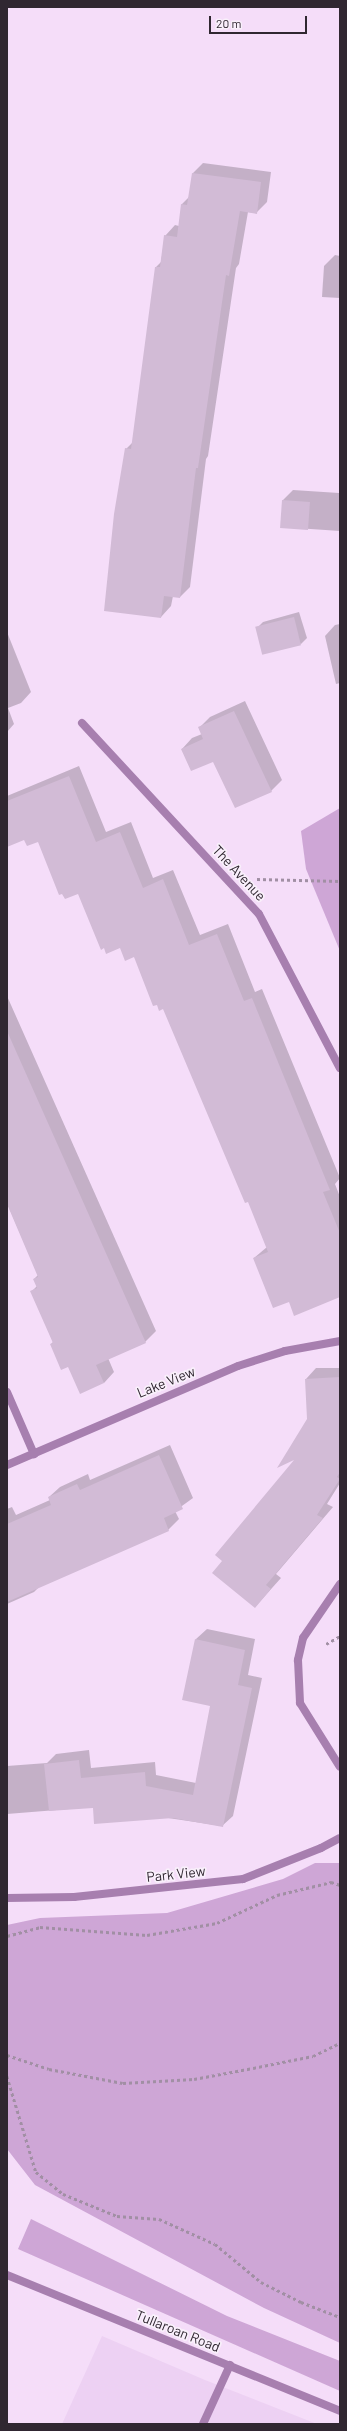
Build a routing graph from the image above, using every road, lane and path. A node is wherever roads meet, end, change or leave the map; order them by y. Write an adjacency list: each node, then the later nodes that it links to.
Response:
1 (82, 723): 2 (street, The Avenue)
2 (223, 875): 3 (path); 4 (street, The Avenue)
3 (340, 881)
4 (340, 1068)
5 (340, 1341): 7 (street, Lake View)
6 (7, 1392): 7 (street)
7 (34, 1454): 8 (street, Lake View)
8 (7, 1464)
9 (340, 1584): 10 (street)
10 (340, 1767)
11 (340, 1838): 13 (street, Park View)
12 (340, 1885): 14 (path)
13 (7, 1898)
14 (7, 1936)
15 (340, 2043): 16 (path)
16 (7, 2055)
17 (7, 2076): 19 (path)
18 (7, 2276): 20 (street, Tullaroan Road)
19 (340, 2317)
20 (230, 2365): 21 (street, Tullaroan Road); 22 (street)
21 (340, 2411)
22 (203, 2424)

